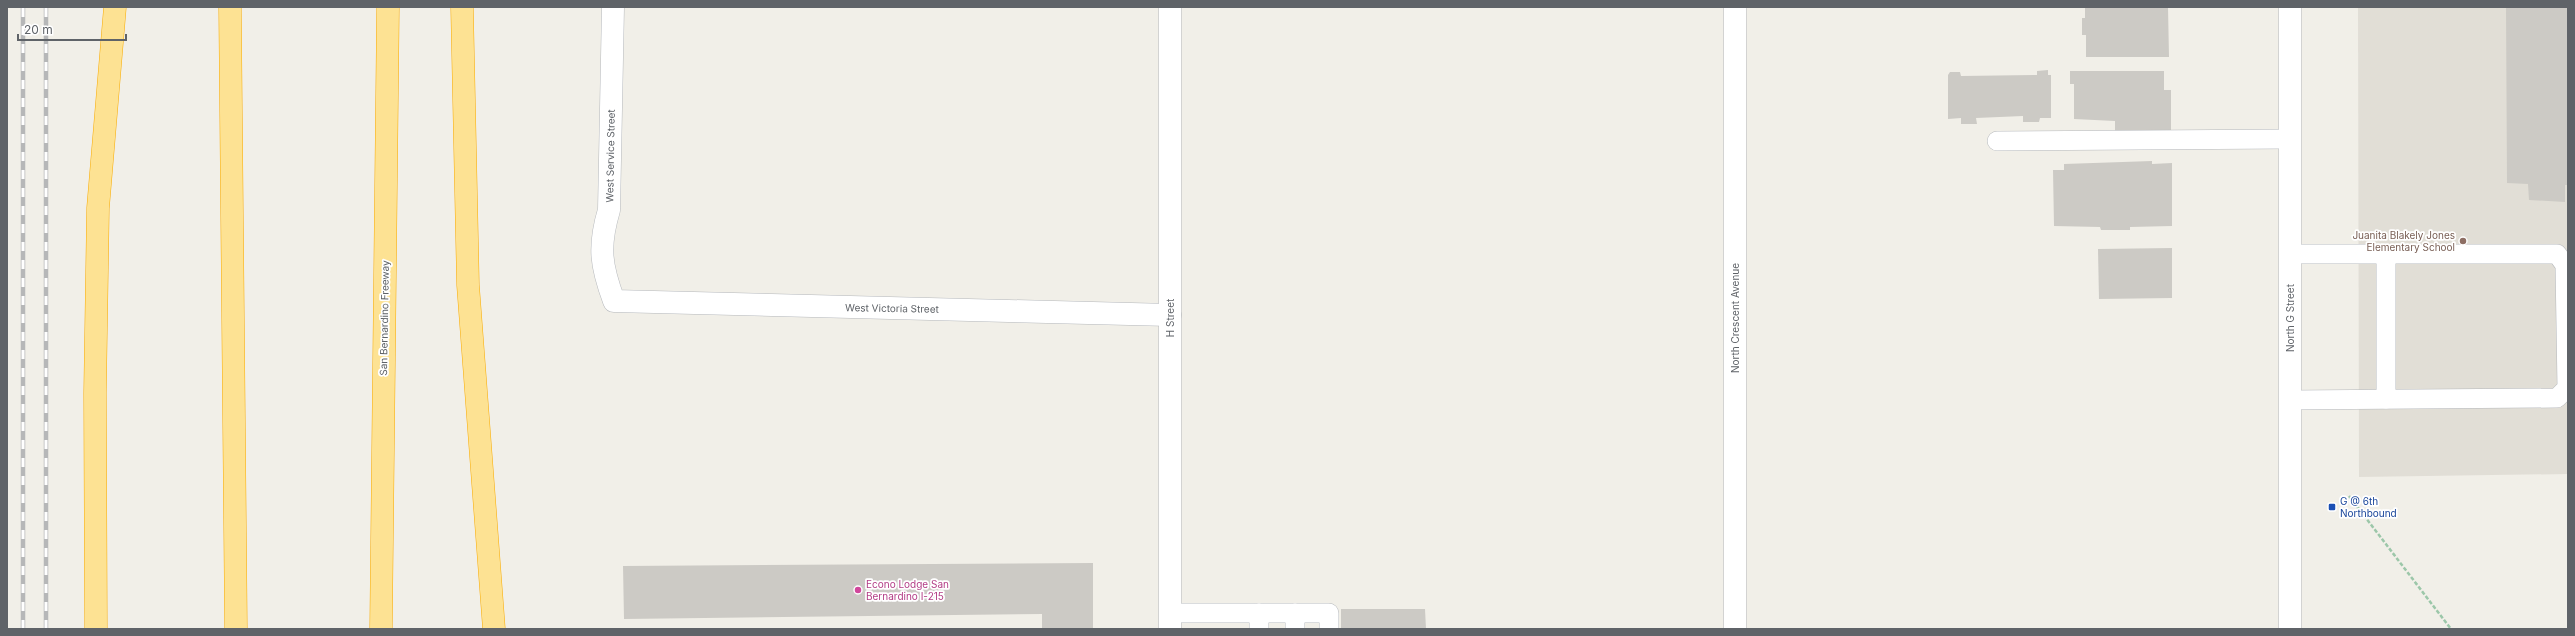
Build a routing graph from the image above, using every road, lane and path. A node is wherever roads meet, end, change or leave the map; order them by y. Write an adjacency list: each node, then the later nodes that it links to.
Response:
1 (115, 7): 21 (highway)
2 (230, 7): 22 (highway)
3 (388, 7): 23 (highway, San Bernardino Freeway)
4 (462, 7): 24 (highway)
5 (613, 7): 13 (street, West Service Street)
6 (1170, 7): 14 (street, H Street)
7 (1735, 7): 26 (street, North Crescent Avenue)
8 (2290, 7): 9 (street, North G Street)
9 (2290, 138): 10 (lane); 11 (street, North G Street)
10 (1997, 141)
11 (2290, 254): 12 (lane); 16 (street, North G Street)
12 (2386, 254): 15 (lane); 15 (lane)
13 (614, 301): 14 (street, West Victoria Street)
14 (1170, 315): 18 (street, H Street)
15 (2386, 399): 16 (lane)
16 (2290, 400): 27 (street, North G Street)
17 (2349, 496): 28 (path)
18 (1170, 621): 19 (lane)
19 (1260, 621): 20 (lane)
20 (1295, 621): 25 (lane)
21 (96, 629)
22 (236, 629)
23 (382, 629)
24 (494, 629)
25 (1329, 629)
26 (1735, 629)
27 (2290, 629)
28 (2451, 629)

